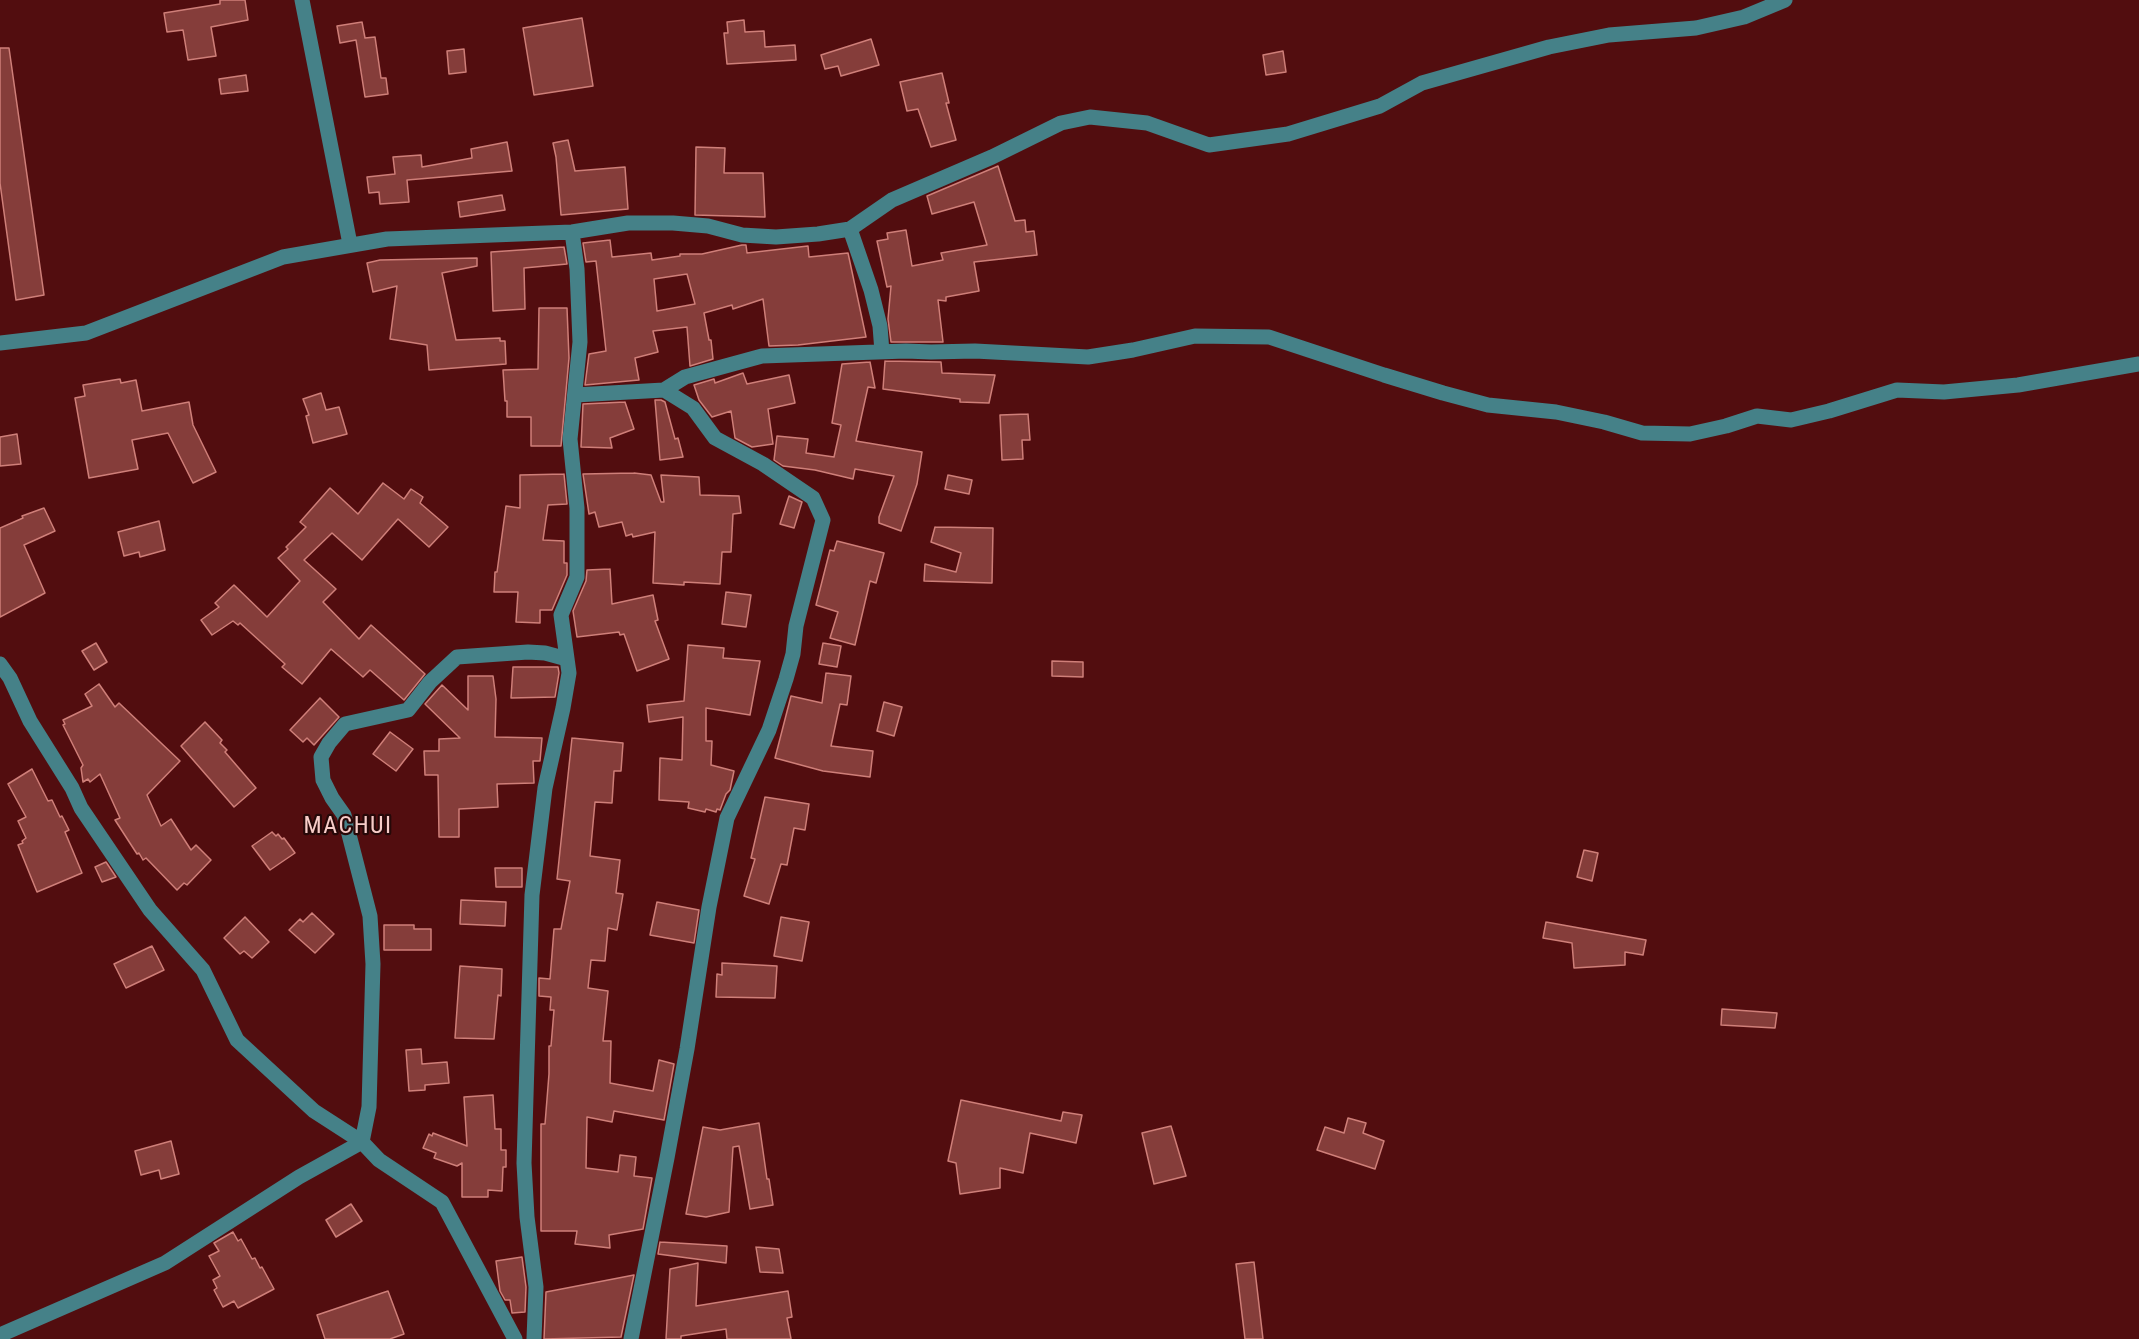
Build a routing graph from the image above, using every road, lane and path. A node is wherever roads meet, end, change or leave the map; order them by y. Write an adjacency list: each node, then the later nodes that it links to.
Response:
1 (302, 0): 5 (street)
2 (1785, 0): 3 (street)
3 (850, 229): 4 (street); 7 (street)
4 (572, 232): 5 (street); 10 (street)
5 (350, 244): 6 (street)
6 (0, 343)
7 (882, 352): 8 (street); 9 (street)
8 (2139, 364)
9 (664, 390): 10 (street); 17 (street)
10 (575, 396): 11 (street)
11 (567, 659): 13 (street); 16 (street)
12 (0, 664): 13 (street)
13 (362, 1142): 14 (street); 15 (street)
14 (0, 1335)
15 (515, 1339)
16 (534, 1339)
17 (631, 1339)

